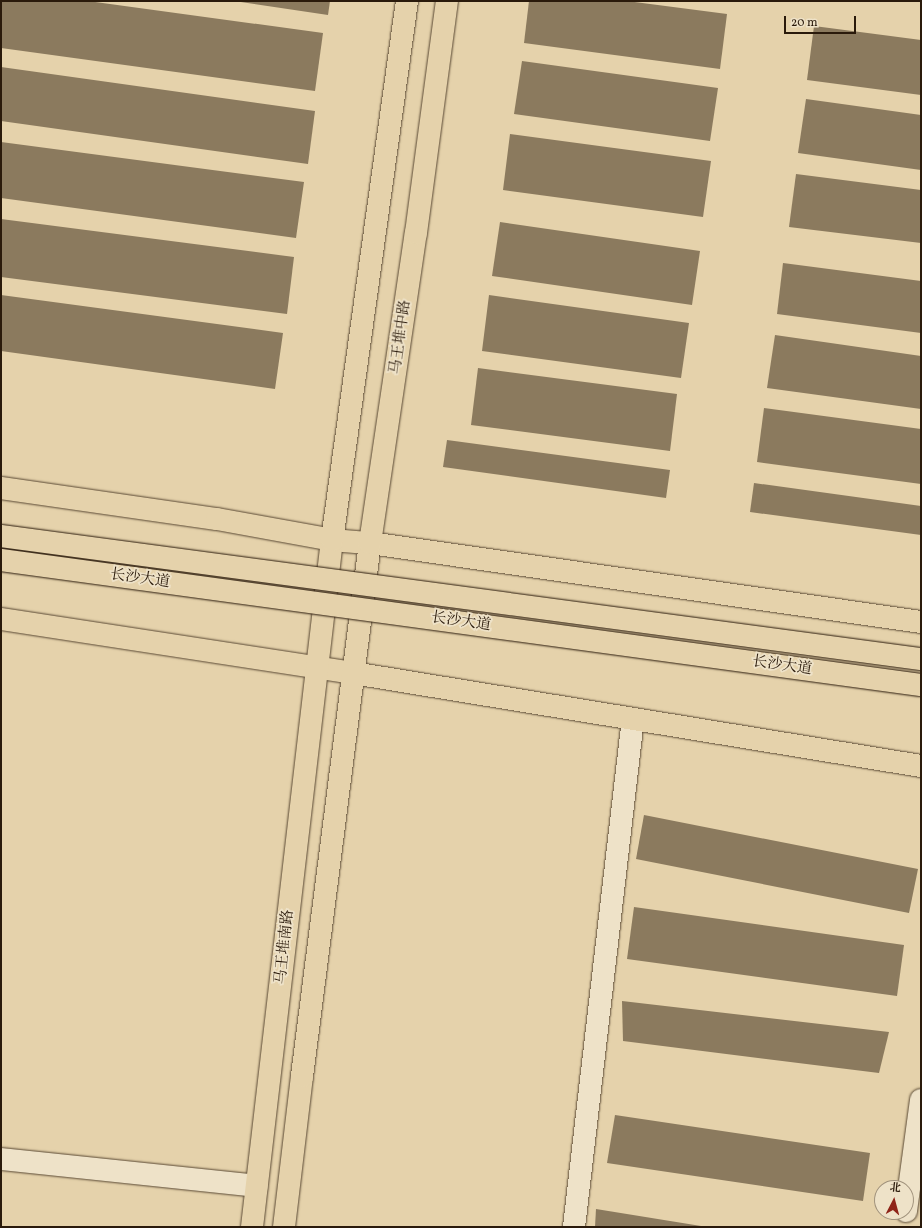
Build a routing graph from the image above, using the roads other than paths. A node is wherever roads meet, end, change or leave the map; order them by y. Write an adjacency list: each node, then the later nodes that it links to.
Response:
1 (407, 1): 5 (main road)
2 (447, 1): 6 (main road, 马王堆中路)
3 (1, 488): 5 (main road)
4 (1, 536): 10 (main road, 长沙大道, bridge)
5 (332, 540): 6 (main road); 11 (main road)
6 (370, 543): 9 (main road); 12 (main road, 马王堆中路)
7 (1, 560): 13 (main road, 长沙大道, bridge)
8 (1, 619): 11 (main road)
9 (921, 622)
10 (921, 659)
11 (316, 668): 12 (main road); 19 (main road, 马王堆南路)
12 (353, 673): 14 (main road); 21 (main road)
13 (921, 685)
14 (633, 719): 15 (main road); 22 (street)
15 (921, 766)
16 (921, 1100): 18 (street)
17 (1, 1159): 19 (street)
18 (910, 1180)
19 (257, 1186): 20 (main road, 马王堆南路)
20 (252, 1227)
21 (284, 1227)
22 (574, 1227)

